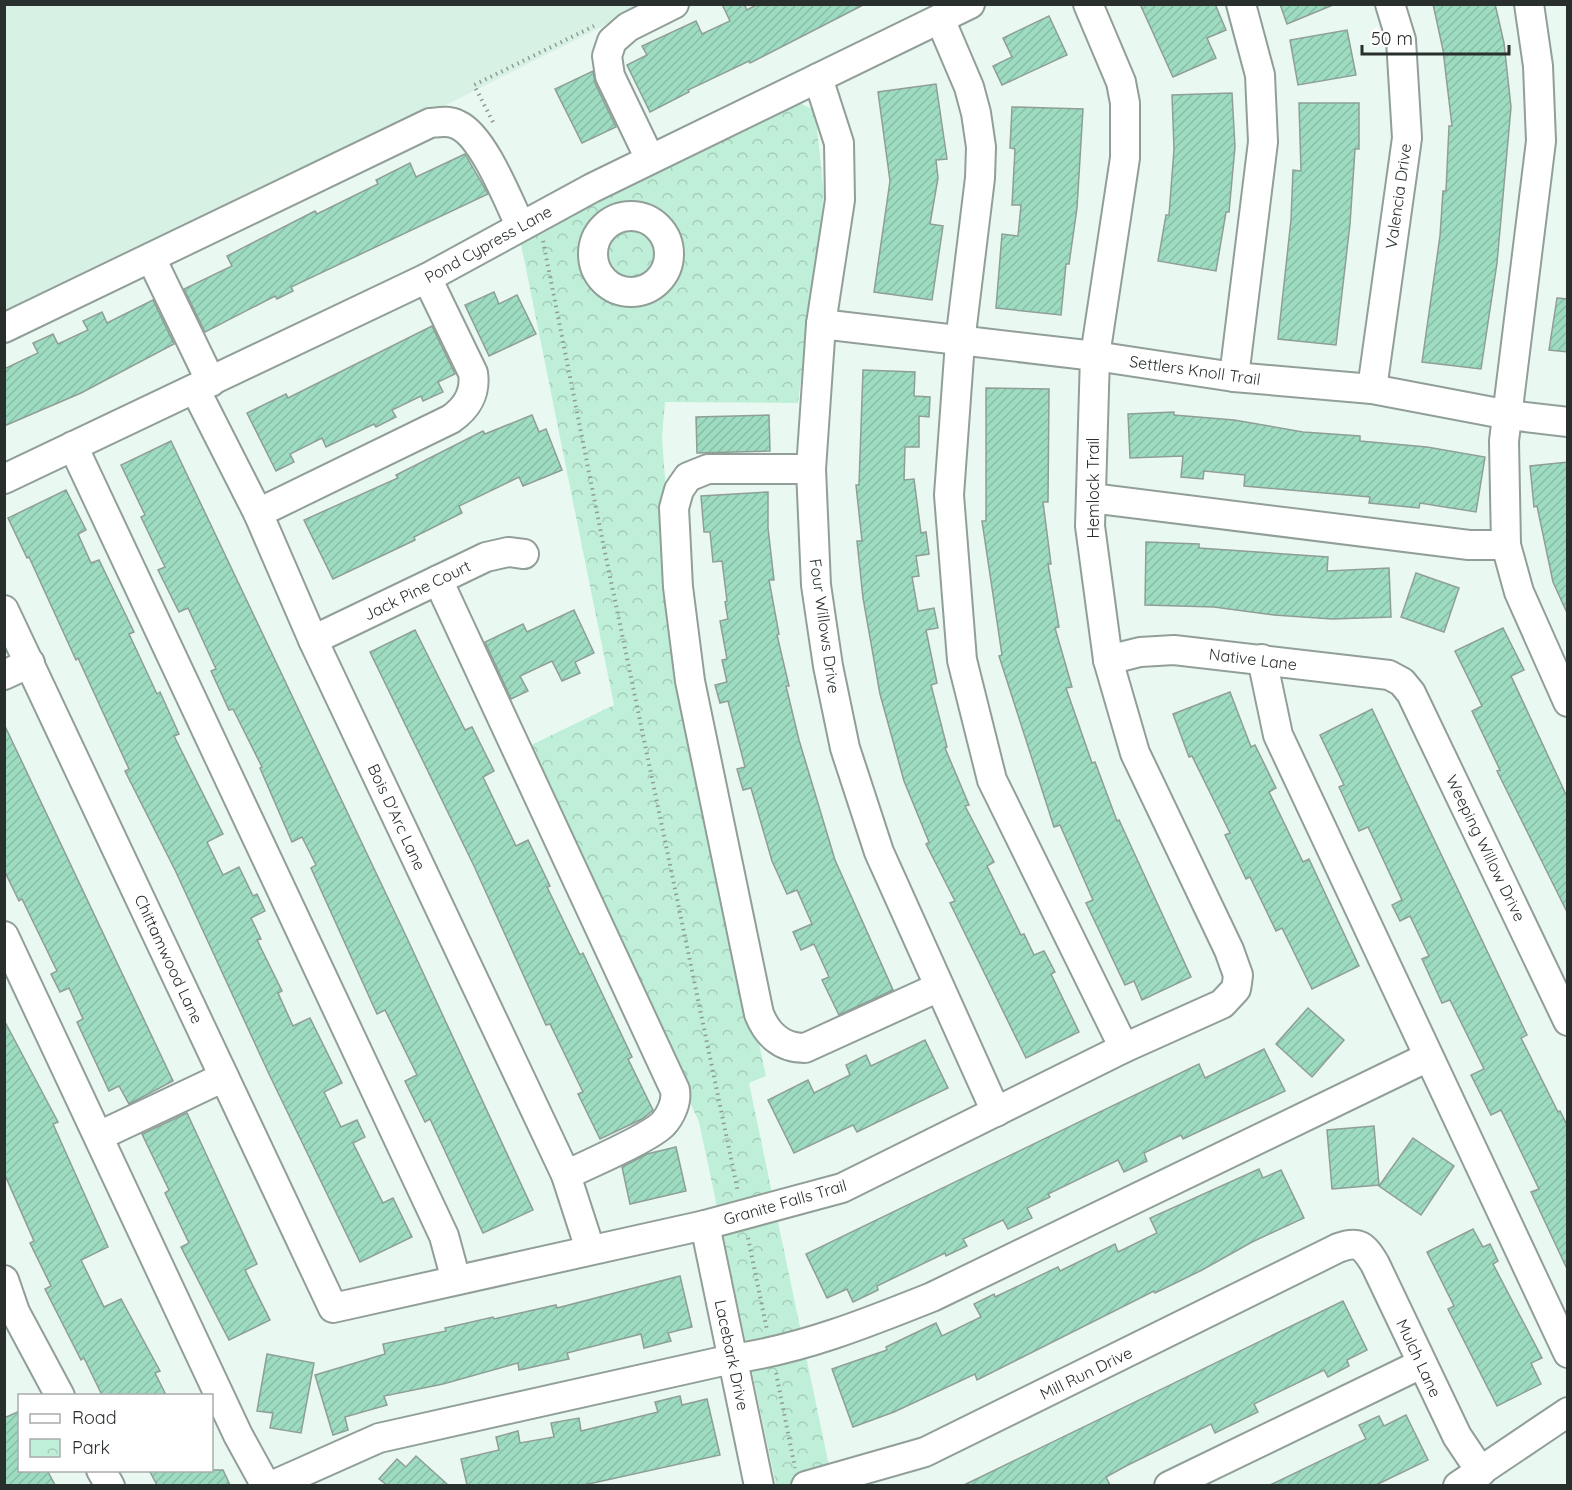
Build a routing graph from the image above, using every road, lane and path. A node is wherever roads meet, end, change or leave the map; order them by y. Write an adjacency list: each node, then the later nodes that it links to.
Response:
1 (674, 4): 11 (street)
2 (970, 4): 7 (street, Pond Cypress Lane)
3 (1088, 4): 20 (street, Hemlock Trail)
4 (1241, 4): 21 (street)
5 (1390, 4): 23 (street, Valencia Drive)
6 (1529, 4): 24 (street)
7 (930, 16): 9 (street, Pond Cypress Lane); 19 (street)
8 (597, 24): 10 (path)
9 (818, 78): 11 (street, Pond Cypress Lane); 17 (street, Four Willows Drive)
10 (474, 85)
11 (650, 159): 12 (street, Pond Cypress Lane)
12 (592, 188): 13 (street); 14 (street, Pond Cypress Lane)
13 (610, 222)
14 (531, 228): 15 (street); 16 (street, Pond Cypress Lane); 52 (path)
15 (150, 258): 18 (street); 22 (street, Bois D'Arc Lane)
16 (427, 278): 22 (street, Pond Cypress Lane); 30 (street)
17 (821, 324): 19 (street, Settlers Knoll Trail); 27 (street, Four Willows Drive)
18 (4, 328)
19 (960, 342): 20 (street, Settlers Knoll Trail); 46 (street)
20 (1095, 356): 21 (street, Settlers Knoll Trail); 29 (street, Hemlock Trail)
21 (1234, 377): 23 (street, Settlers Knoll Trail)
22 (203, 385): 26 (street, Pond Cypress Lane); 30 (street, Bois D'Arc Lane)
23 (1372, 389): 24 (street, Settlers Knoll Trail)
24 (1509, 415): 25 (street, Settlers Knoll Trail); 31 (street)
25 (1568, 422)
26 (73, 446): 28 (street, Pond Cypress Lane); 57 (street)
27 (811, 469): 43 (street, Four Willows Drive); 43 (street)
28 (4, 478)
29 (1091, 498): 31 (street); 37 (street, Hemlock Trail)
30 (258, 513): 35 (street, Bois D'Arc Lane)
31 (1506, 545): 40 (street)
32 (524, 554): 33 (street, Jack Pine Court)
33 (438, 580): 35 (street, Jack Pine Court); 51 (street)
34 (4, 610): 38 (street, Chittamwood Lane)
35 (313, 640): 51 (street, Bois D'Arc Lane)
36 (1262, 659): 37 (street, Native Lane); 39 (street, Native Lane); 47 (street)
37 (1108, 660): 44 (street, Hemlock Trail)
38 (17, 669): 48 (street, Chittamwood Lane)
39 (1398, 680): 42 (street, Weeping Willow Drive)
40 (1568, 702)
41 (4, 936): 50 (street)
42 (1557, 970): 45 (street, Weeping Willow Drive)
43 (939, 987): 49 (street, Four Willows Drive)
44 (1236, 989): 46 (street, Granite Falls Trail)
45 (1568, 1021)
46 (1124, 1048): 49 (street, Granite Falls Trail)
47 (1428, 1057): 59 (street); 60 (street)
48 (224, 1077): 50 (street); 58 (street, Chittamwood Lane)
49 (996, 1112): 53 (street, Granite Falls Trail)
50 (99, 1136): 67 (street)
51 (566, 1175): 55 (street, Bois D'Arc Lane)
52 (740, 1204)
53 (705, 1225): 55 (street, Granite Falls Trail); 60 (street, Lacebark Drive)
54 (1359, 1243): 61 (street, Mulch Lane); 70 (street, Mill Run Drive)
55 (590, 1249): 57 (street, Granite Falls Trail)
56 (4, 1280): 62 (street)
57 (456, 1280): 58 (street, Granite Falls Trail)
58 (333, 1308)
59 (1568, 1353)
60 (732, 1359): 68 (street); 69 (street, Lacebark Drive)
61 (1421, 1364): 65 (street, Mulch Lane); 71 (street)
62 (59, 1394)
63 (1568, 1412): 65 (street)
64 (102, 1472): 66 (street)
65 (1470, 1479)
66 (110, 1485)
67 (266, 1485)
68 (271, 1485)
69 (759, 1485)
70 (806, 1485)
71 (1169, 1485)

